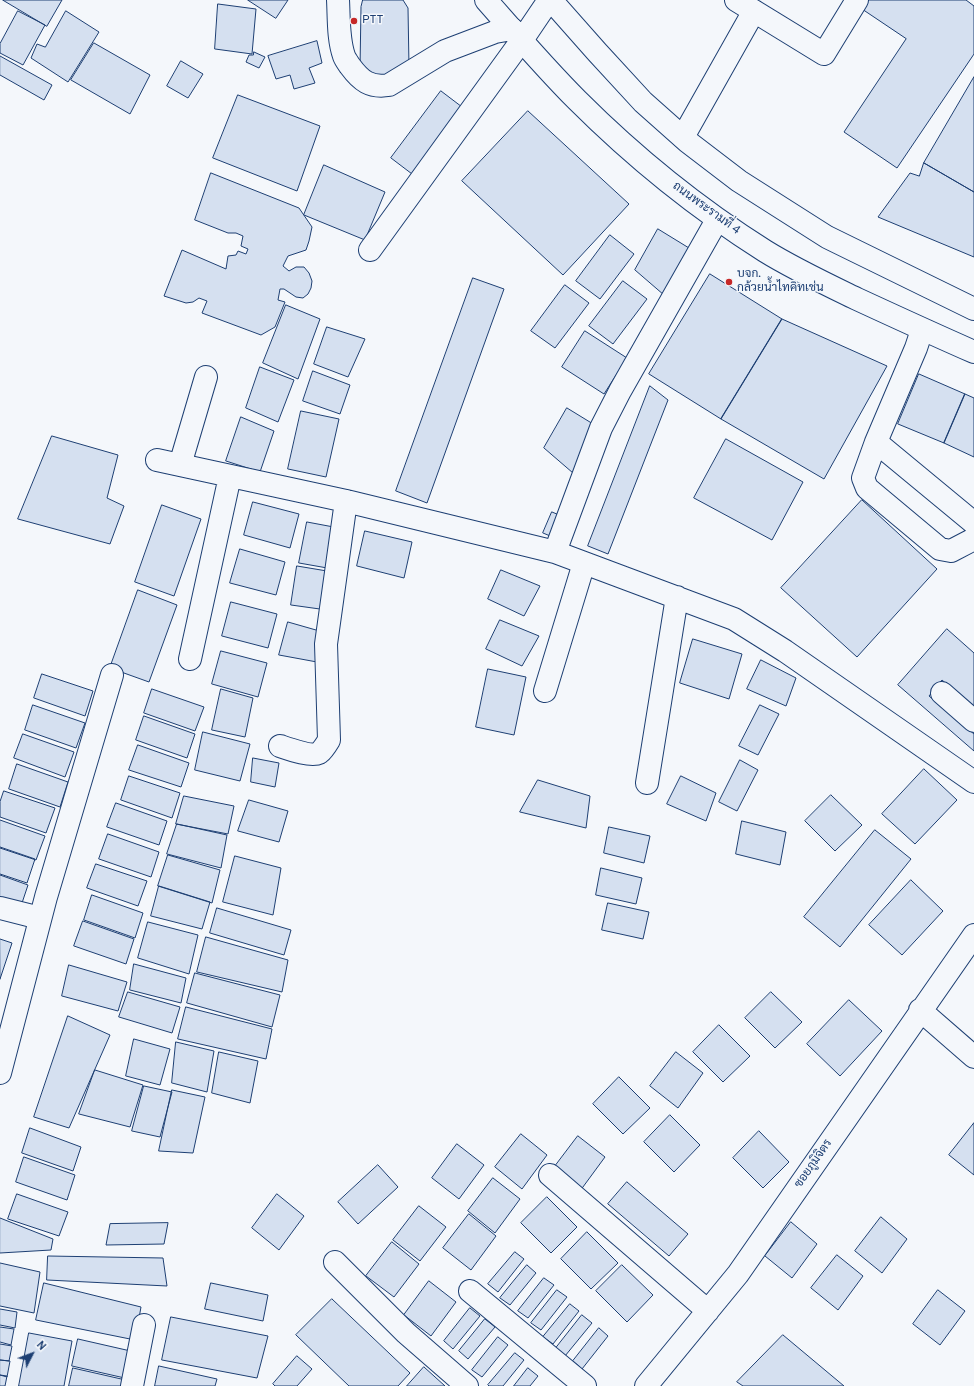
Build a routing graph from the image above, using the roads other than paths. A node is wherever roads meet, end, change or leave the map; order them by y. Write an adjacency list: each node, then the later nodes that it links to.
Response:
1 (338, 0): 7 (street)
2 (486, 0): 7 (street, ถนนพระรามที่ 4)
3 (550, 0): 7 (street); 8 (street)
4 (736, 0): 6 (street)
5 (857, 0): 6 (street)
6 (754, 11): 8 (street)
7 (517, 35): 9 (street, ถนนพระรามที่ 4); 10 (street)
8 (683, 137): 11 (street)
9 (717, 220): 12 (street, ถนนพระรามที่ 4); 22 (street)
10 (370, 250)
11 (974, 309)
12 (922, 330): 13 (street, ถนนพระรามที่ 4); 15 (street)
13 (974, 352)
14 (206, 377): 17 (street)
15 (876, 442): 20 (street); 21 (street)
16 (157, 460): 17 (street)
17 (180, 465): 18 (street)
18 (230, 476): 19 (street); 25 (street)
19 (346, 501): 22 (street); 30 (street)
20 (974, 523)
21 (974, 539)
22 (554, 552): 23 (street)
23 (584, 563): 24 (street); 27 (street)
24 (676, 597): 31 (street); 32 (street)
25 (190, 659)
26 (112, 675): 34 (street)
27 (545, 691)
28 (942, 694): 29 (street)
29 (974, 722)
30 (280, 746)
31 (974, 782)
32 (647, 783)
33 (0, 908): 34 (street)
34 (40, 918): 38 (street)
35 (974, 935): 36 (street, ซอยภูมิจิตร)
36 (920, 1010): 37 (street); 42 (street, ซอยภูมิจิตร)
37 (974, 1057)
38 (0, 1073)
39 (550, 1175): 42 (street)
40 (335, 1262): 45 (street)
41 (470, 1291): 46 (street)
42 (708, 1311): 47 (street, ซอยภูมิจิตร)
43 (144, 1325): 44 (street)
44 (132, 1386)
45 (467, 1386)
46 (585, 1386)
47 (646, 1386)

